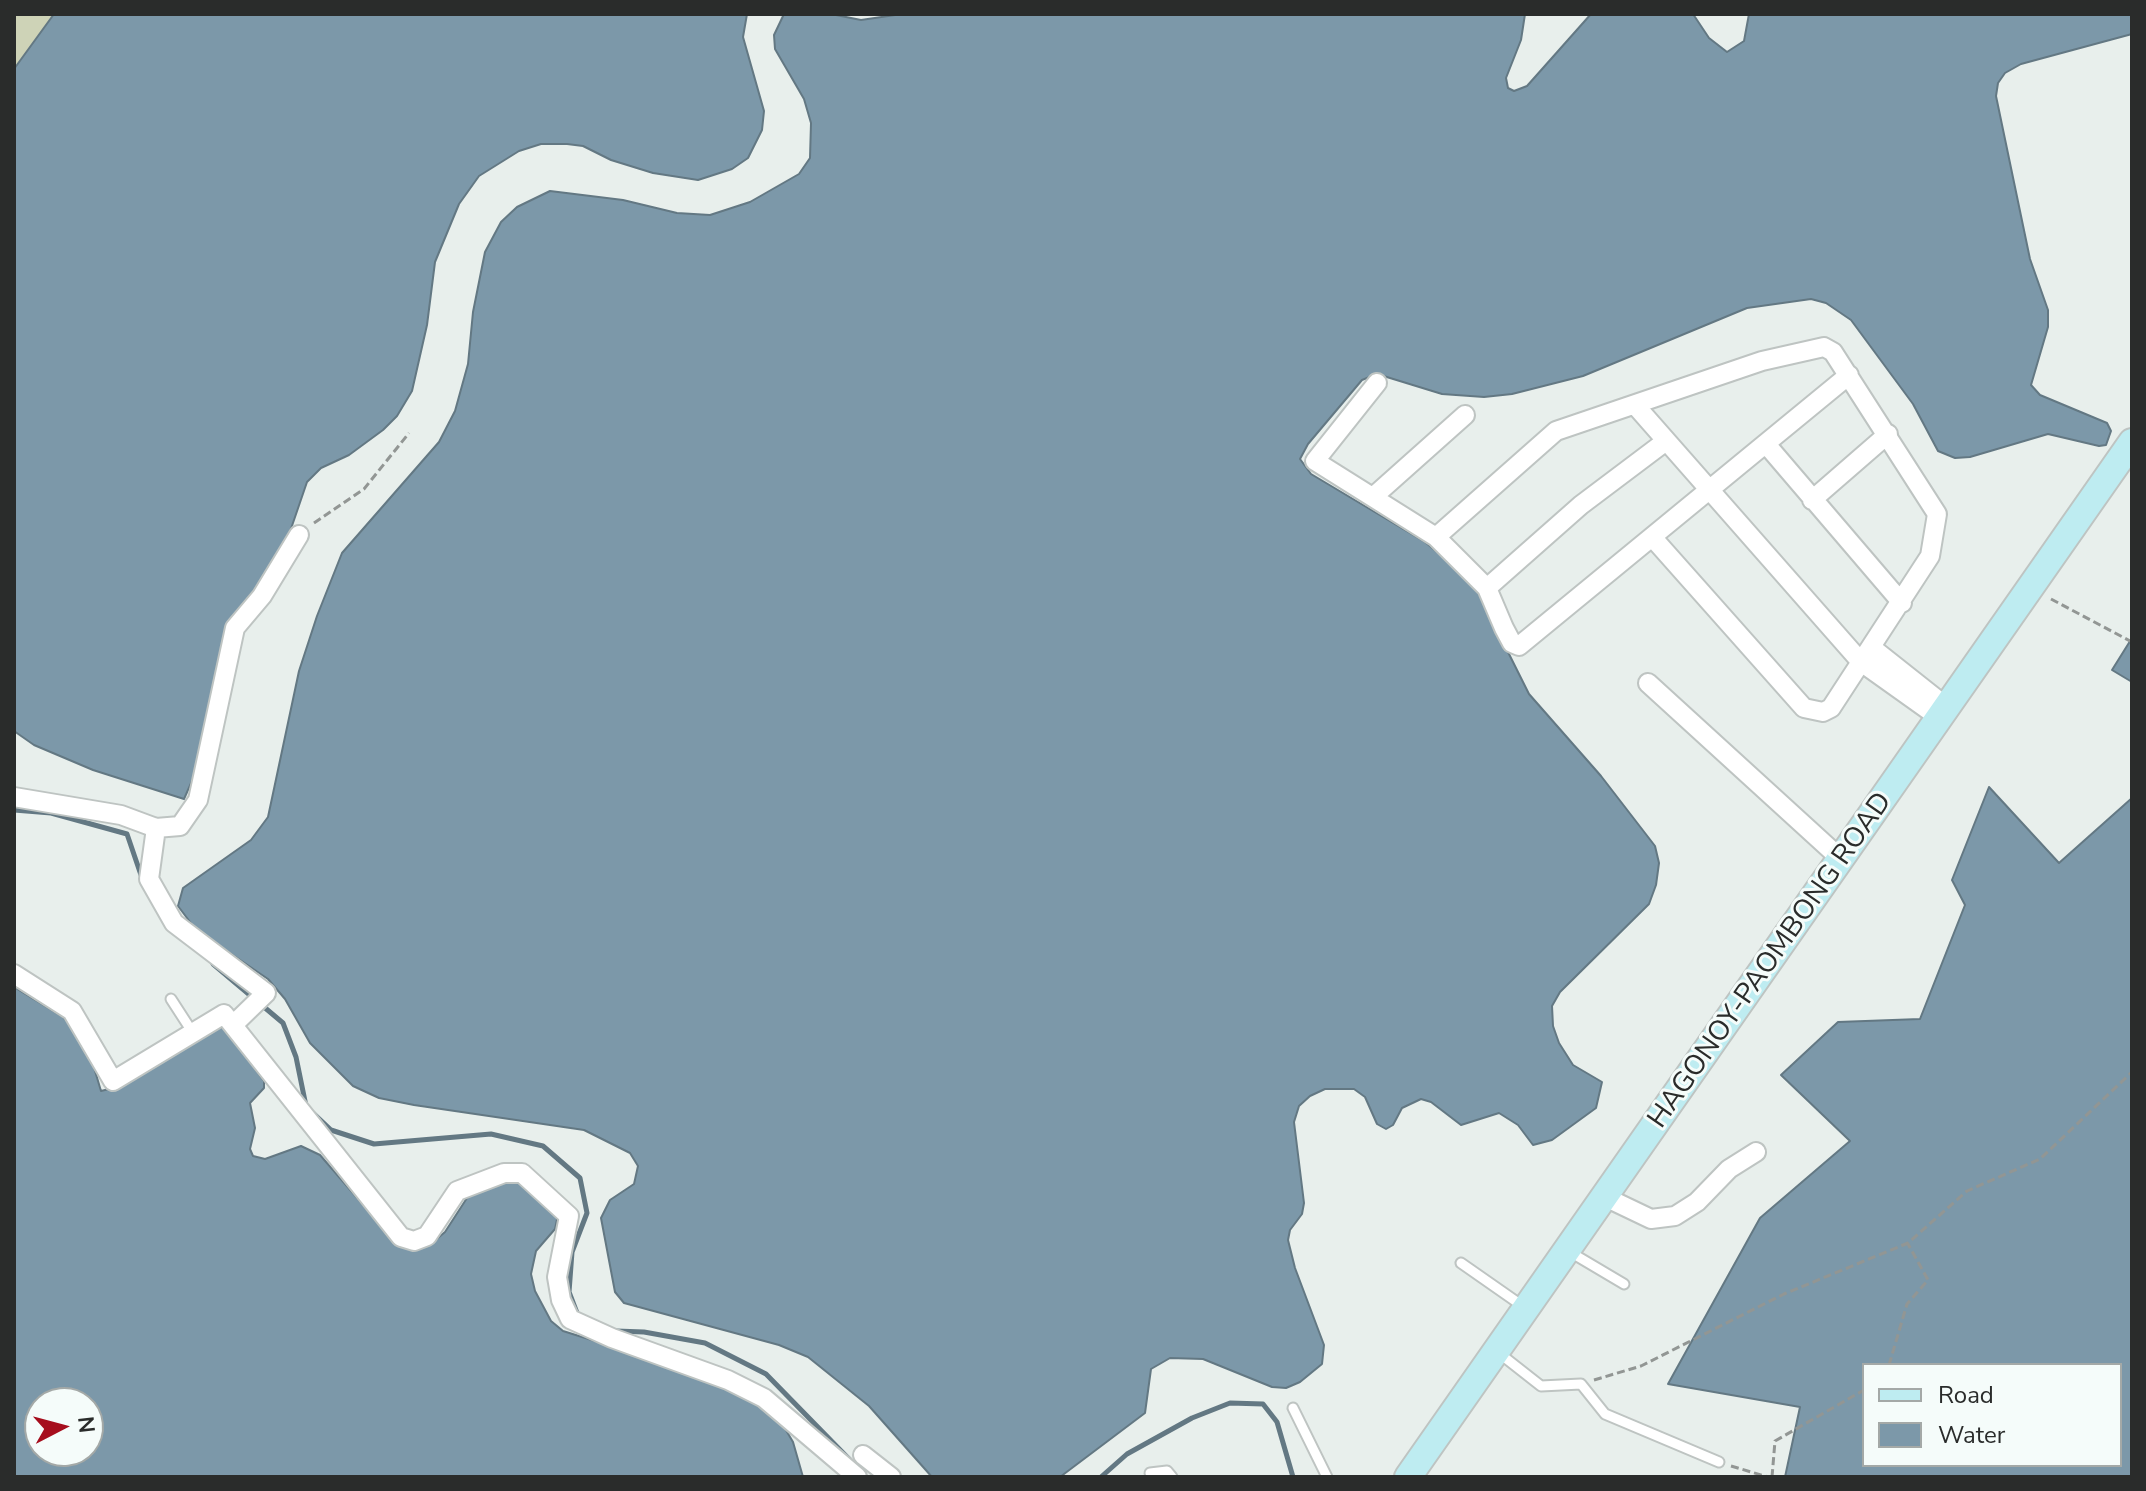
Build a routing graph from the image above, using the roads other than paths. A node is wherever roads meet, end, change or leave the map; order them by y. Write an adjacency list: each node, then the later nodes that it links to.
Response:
1 (1849, 375): 3 (street); 5 (street); 8 (street)
2 (1377, 383): 10 (street)
3 (1635, 405): 6 (street); 13 (street)
4 (1465, 415): 10 (street)
5 (1888, 434): 11 (street); 16 (street)
6 (1666, 441): 9 (street); 15 (street)
7 (2132, 442): 19 (main road, HAGONOY-PAOMBONG ROAD)
8 (1766, 444): 9 (street); 11 (street)
9 (1710, 490): 14 (street); 17 (street)
10 (1373, 497): 13 (street)
11 (1812, 500): 16 (street)
12 (299, 535): 21 (street)
13 (1436, 537): 15 (street)
14 (1653, 538): 15 (street); 17 (street)
15 (1487, 588)
16 (1902, 603): 17 (street)
17 (1866, 654): 19 (street)
18 (1648, 683): 22 (street)
19 (1944, 714): 22 (main road, HAGONOY-PAOMBONG ROAD)
20 (14, 797): 21 (street)
21 (156, 828): 25 (street)
22 (1842, 860): 28 (main road, HAGONOY-PAOMBONG ROAD)
23 (14, 974): 26 (street)
24 (171, 999): 26 (lane)
25 (233, 1025): 26 (street); 38 (street)
26 (193, 1033)
27 (1756, 1152): 28 (street)
28 (1605, 1197): 29 (main road, HAGONOY-PAOMBONG ROAD)
29 (1567, 1251): 31 (lane); 32 (main road, HAGONOY-PAOMBONG ROAD)
30 (1461, 1263): 32 (lane)
31 (1624, 1284)
32 (1526, 1309): 33 (main road, HAGONOY-PAOMBONG ROAD)
33 (1497, 1351): 36 (lane); 42 (main road, HAGONOY-PAOMBONG ROAD)
34 (1293, 1408): 41 (lane)
35 (863, 1455): 39 (street)
36 (1719, 1462)
37 (1150, 1473): 40 (lane)
38 (857, 1477)
39 (891, 1477)
40 (1172, 1477)
41 (1327, 1477)
42 (1408, 1477)

